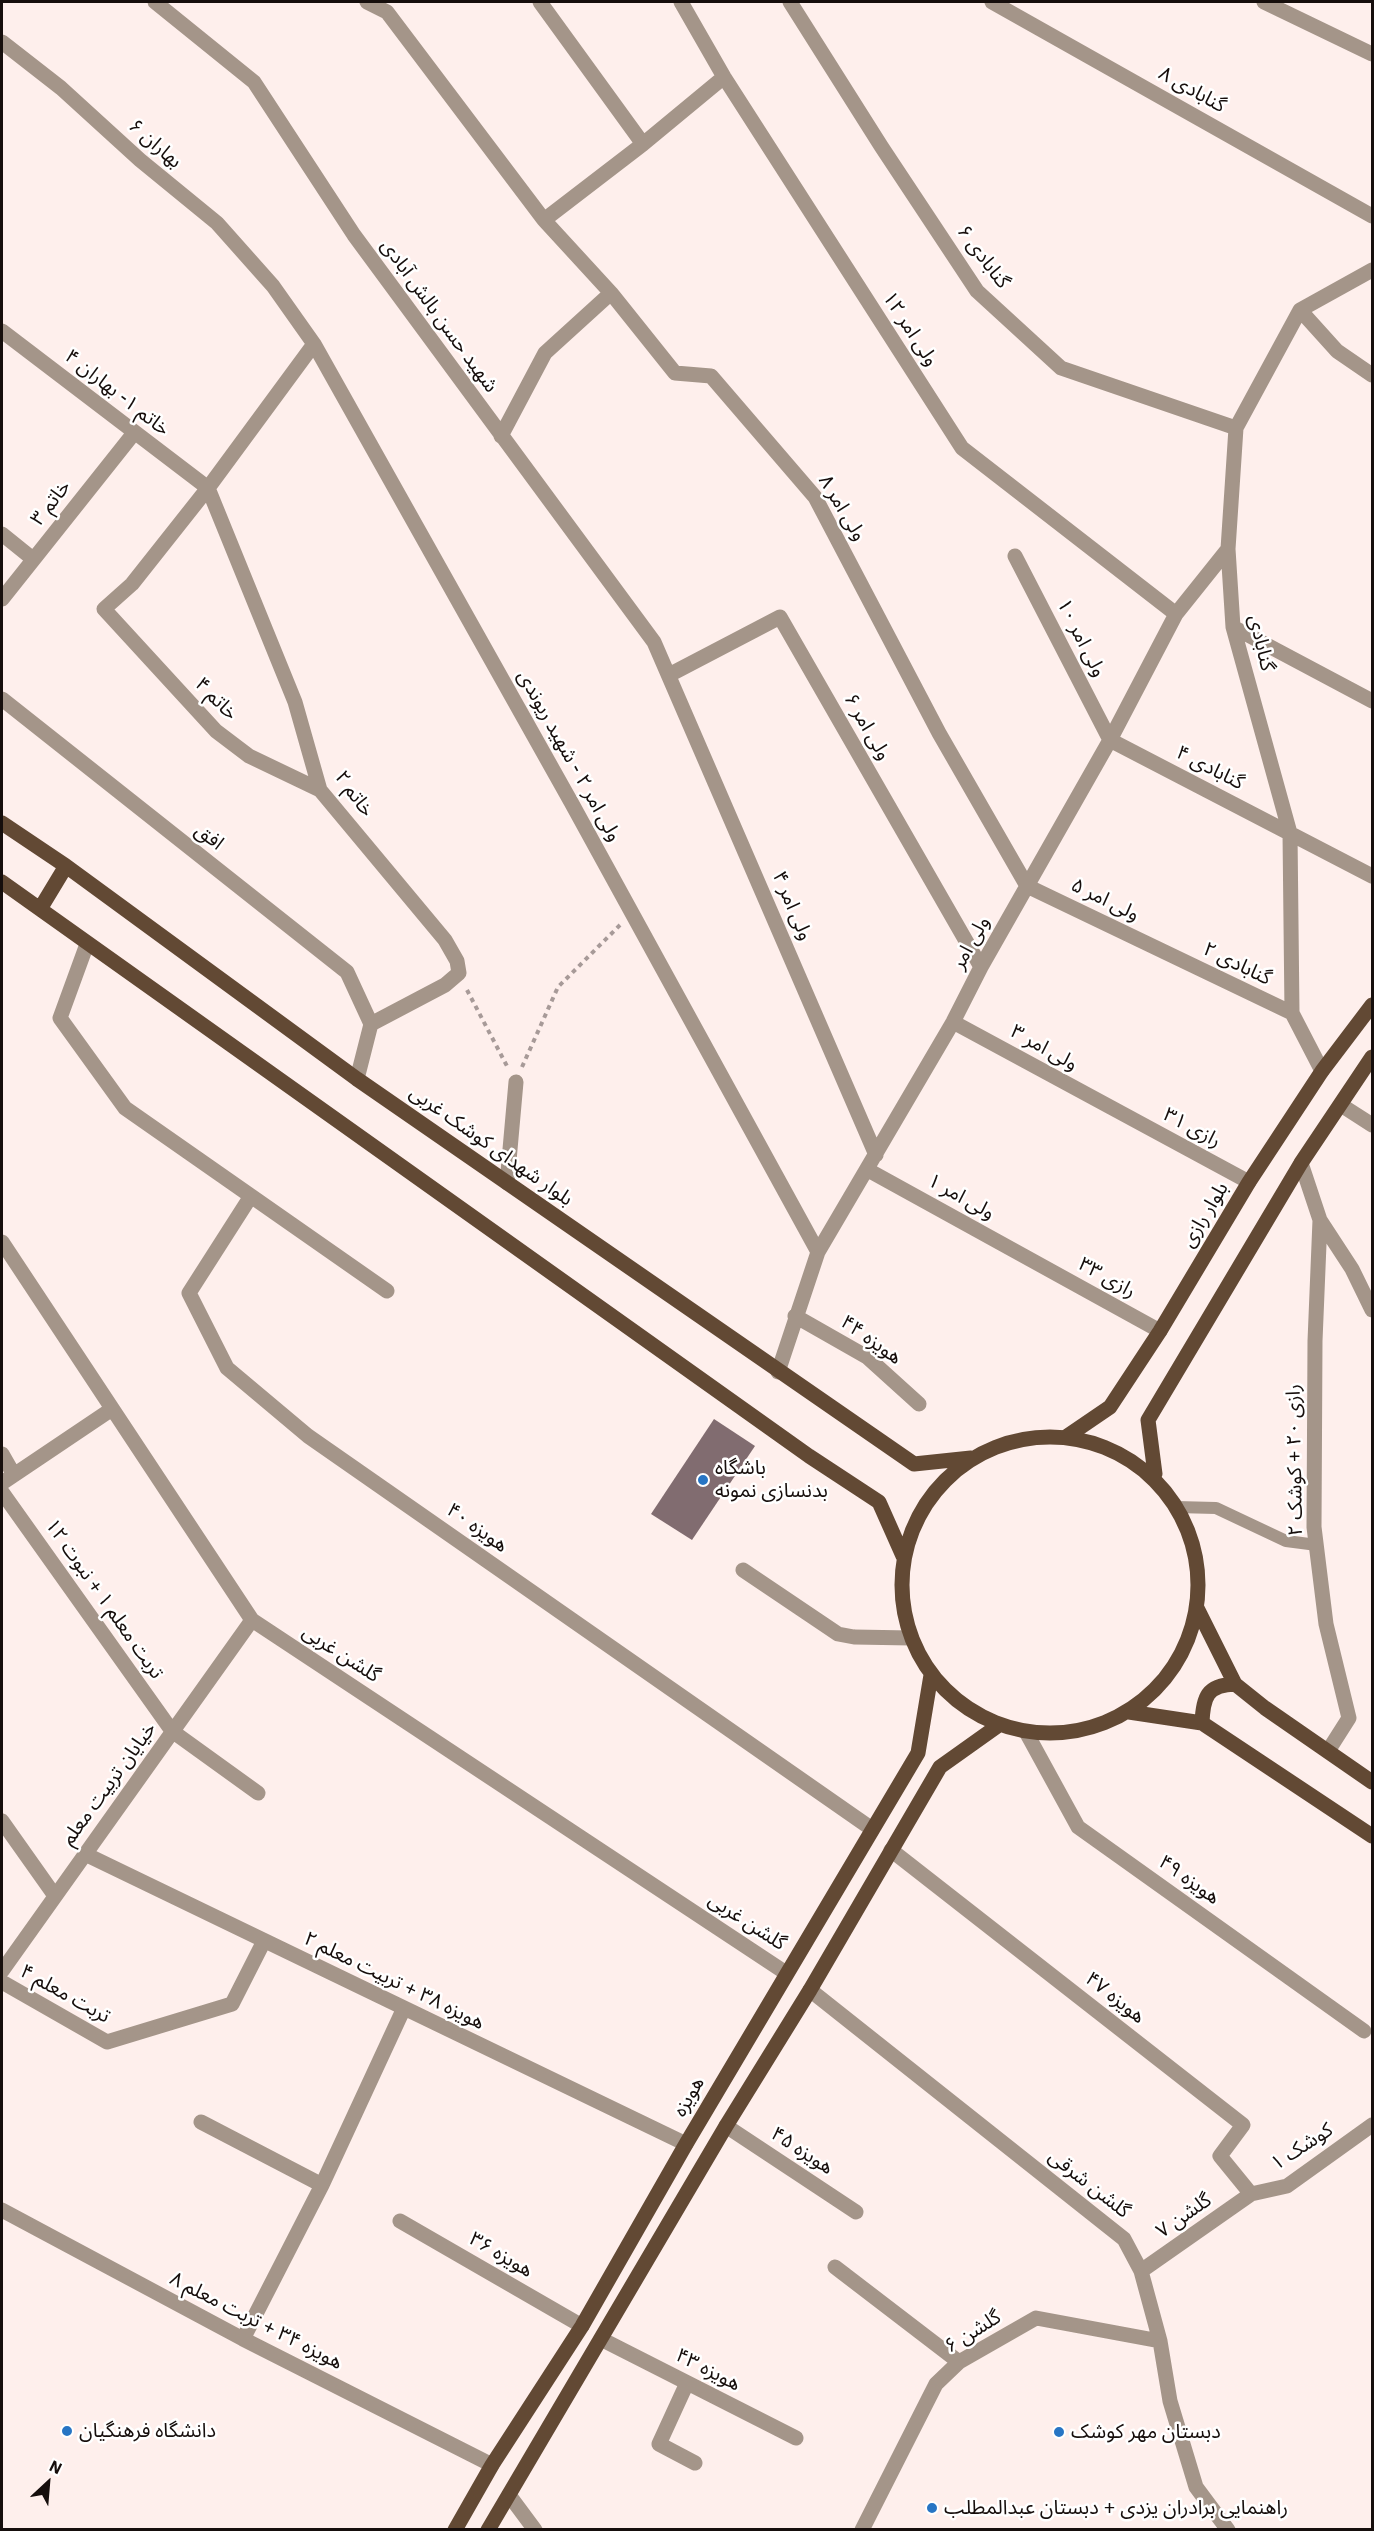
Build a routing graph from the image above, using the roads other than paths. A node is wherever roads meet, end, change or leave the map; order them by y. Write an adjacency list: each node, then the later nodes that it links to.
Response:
1 (155, 2): 23 (street, شهید حسن بالش آبادی)
2 (367, 2): 13 (street, ولی امر ۸)
3 (540, 2): 11 (street)
4 (681, 2): 10 (street, ولی امر ۱۲)
5 (790, 2): 21 (street, گنابادی ۶)
6 (992, 2): 12 (street, گنابادی ۸)
7 (1264, 2): 9 (street)
8 (2, 42): 15 (street, بهاران ۶)
9 (1372, 54)
10 (724, 77): 11 (street); 30 (street, ولی امر ۱۲)
11 (643, 144): 13 (street)
12 (1372, 216)
13 (544, 220): 16 (street, ولی امر ۸)
14 (1372, 270): 17 (street)
15 (273, 286): 19 (street, ولی امر ۲ - شهید ریوندی)
16 (610, 292): 23 (street); 42 (street, ولی امر ۸)
17 (1300, 310): 20 (street); 21 (street, گنابادی)
18 (2, 331): 22 (street, خاتم ۱- بهاران ۴)
19 (314, 344): 24 (street); 66 (street, ولی امر ۲ - شهید ریوندی)
20 (1372, 375)
21 (1236, 428): 26 (street, گنابادی)
22 (134, 432): 24 (street, خاتم ۱- بهاران ۴); 28 (street, خاتم ۳)
23 (501, 436): 32 (street, شهید حسن بالش آبادی)
24 (208, 488): 36 (street, خاتم ۲); 36 (street, خاتم ۴)
25 (2, 534): 28 (street)
26 (1228, 549): 30 (street, ولی امر); 31 (street, گنابادی)
27 (1015, 556): 35 (street, ولی امر ۱۰)
28 (33, 559): 29 (street, خاتم ۳)
29 (2, 599)
30 (1176, 614): 35 (street, ولی امر)
31 (1233, 627): 34 (street); 38 (street, گنابادی)
32 (669, 675): 46 (street, ولی امر ۶); 58 (street, ولی امر ۴)
33 (2, 699): 50 (street, افق)
34 (1372, 701)
35 (1110, 740): 38 (street, گنابادی ۴); 42 (street, ولی امر)
36 (320, 790): 50 (street, خاتم ۲)
37 (2, 823): 39 (main road, بلوار شهدای کوشک غربی)
38 (1290, 833): 40 (street, گنابادی ۴); 48 (street, گنابادی)
39 (66, 866): 43 (main road); 53 (main road, بلوار شهدای کوشک غربی)
40 (1372, 876)
41 (2, 882): 43 (main road)
42 (1027, 886): 45 (street, ولی امر ۵); 46 (street, ولی امر)
43 (40, 909): 44 (main road)
44 (87, 944): 63 (street); 83 (main road)
45 (1164, 952): 48 (street, گنابادی ۲)
46 (981, 967): 49 (street, ولی امر)
47 (1372, 1005): 52 (main road, بلوار رازی)
48 (1292, 1013): 52 (street, گنابادی)
49 (953, 1022): 56 (street, ولی امر ۳); 58 (street, ولی امر)
50 (370, 1024): 53 (street)
51 (1372, 1057): 55 (main road)
52 (1322, 1071): 61 (main road, بلوار رازی)
53 (357, 1079): 62 (main road, بلوار شهدای کوشک غربی)
54 (516, 1082): 62 (street)
55 (1341, 1105): 57 (street); 59 (main road)
56 (1115, 1111): 61 (street, رازی ۳۱)
57 (1372, 1125)
58 (876, 1155): 60 (street, ولی امر)
59 (1300, 1163): 64 (street, رازی ۲۰ + کوشک ۲); 78 (main road)
60 (868, 1170): 66 (street, ولی امر); 67 (street, ولی امر ۱)
61 (1249, 1182): 71 (main road, بلوار رازی)
62 (507, 1183): 72 (main road, بلوار شهدای کوشک غربی)
63 (252, 1196): 68 (street); 99 (street, هویزه ۴۰)
64 (1320, 1220): 69 (street); 82 (street, رازی ۲۰ + کوشک ۲)
65 (2, 1242): 74 (street, گلشن غربی)
66 (818, 1252): 70 (street, ولی امر)
67 (1034, 1261): 71 (street, رازی ۳۳)
68 (387, 1291)
69 (1372, 1310)
70 (795, 1316): 72 (street, ولی امر); 73 (street, هویزه ۴۴)
71 (1160, 1331): 75 (main road, بلوار رازی)
72 (778, 1372): 77 (main road, بلوار شهدای کوشک غربی)
73 (920, 1404)
74 (112, 1409): 79 (street); 86 (street, گلشن غربی)
75 (1066, 1437): 77 (main road); 78 (main road)
76 (2, 1454): 79 (street)
77 (971, 1458): 83 (main road)
78 (1155, 1474): 81 (main road)
79 (8, 1479)
80 (2, 1492): 93 (street, تربت معلم ۱ + نبوت ۱۲)
81 (1176, 1507): 82 (lane); 85 (main road)
82 (1317, 1545): 95 (street, رازی ۲۰ + کوشک ۲)
83 (903, 1556): 87 (main road)
84 (743, 1570): 87 (street)
85 (1197, 1608): 89 (main road); 90 (main road)
86 (252, 1620): 93 (street, خیایان تربیت معلم); 107 (street, گلشن غربی)
87 (911, 1638): 88 (main road)
88 (931, 1675): 92 (main road); 99 (main road, هویزه)
89 (1235, 1684): 91 (main road); 95 (main road)
90 (1129, 1712): 91 (main road); 94 (main road)
91 (1202, 1724): 100 (main road)
92 (999, 1725): 94 (main road); 101 (main road)
93 (172, 1731): 97 (street, تربت معلم ۱ + نبوت ۱۲); 102 (street, خیایان تربیت معلم)
94 (1026, 1732): 111 (street, هویزه ۴۹)
95 (1329, 1751): 96 (main road)
96 (1372, 1782)
97 (258, 1793)
98 (2, 1821): 103 (street)
99 (872, 1829): 107 (main road, هویزه)
100 (1372, 1836)
101 (891, 1850): 109 (main road); 117 (street, هویزه ۴۷)
102 (85, 1854): 103 (street, خیایان تربیت معلم); 104 (street, هویزه ۳۸ + تربیت معلم ۲)
103 (55, 1896): 105 (street, خیایان تربیت معلم)
104 (264, 1941): 108 (street, تربت معلم ۴); 110 (street, هویزه ۳۸ + تربیت معلم ۲)
105 (7, 1951): 106 (street, خیایان تربیت معلم)
106 (2, 1971)
107 (786, 1973): 115 (main road, هویزه)
108 (2, 1982)
109 (810, 1990): 113 (main road); 122 (street, گلشن شرقی)
110 (404, 2008): 115 (street, هویزه ۳۸ + تربیت معلم ۲); 116 (street)
111 (1364, 2031)
112 (201, 2122): 116 (street)
113 (726, 2126): 119 (street, هویزه ۴۵); 125 (main road)
114 (1372, 2126): 117 (street, کوشک ۱)
115 (686, 2144): 123 (main road, هویزه)
116 (322, 2185): 124 (street)
117 (1251, 2194): 122 (street, گلشن ۷)
118 (2, 2210): 124 (street, هویزه ۳۴ + تربت معلم ۸)
119 (856, 2212)
120 (400, 2221): 123 (street, هویزه ۳۶)
121 (835, 2267): 127 (street)
122 (1141, 2271): 126 (street, گلشن شرقی)
123 (582, 2326): 131 (main road, هویزه)
124 (243, 2339): 131 (street, هویزه ۳۴ + تربت معلم ۸)
125 (601, 2339): 128 (street, هویزه ۴۳); 132 (main road)
126 (1160, 2341): 127 (street, گلشن ۶); 137 (street, گلشن شرقی)
127 (959, 2362): 136 (street, گلشن ۶)
128 (687, 2383): 129 (street, هویزه ۴۳); 130 (street)
129 (796, 2438)
130 (695, 2463)
131 (492, 2465): 133 (main road, هویزه)
132 (509, 2495): 134 (main road); 135 (street)
133 (455, 2529)
134 (488, 2529)
135 (536, 2529)
136 (862, 2529)
137 (1228, 2529)

